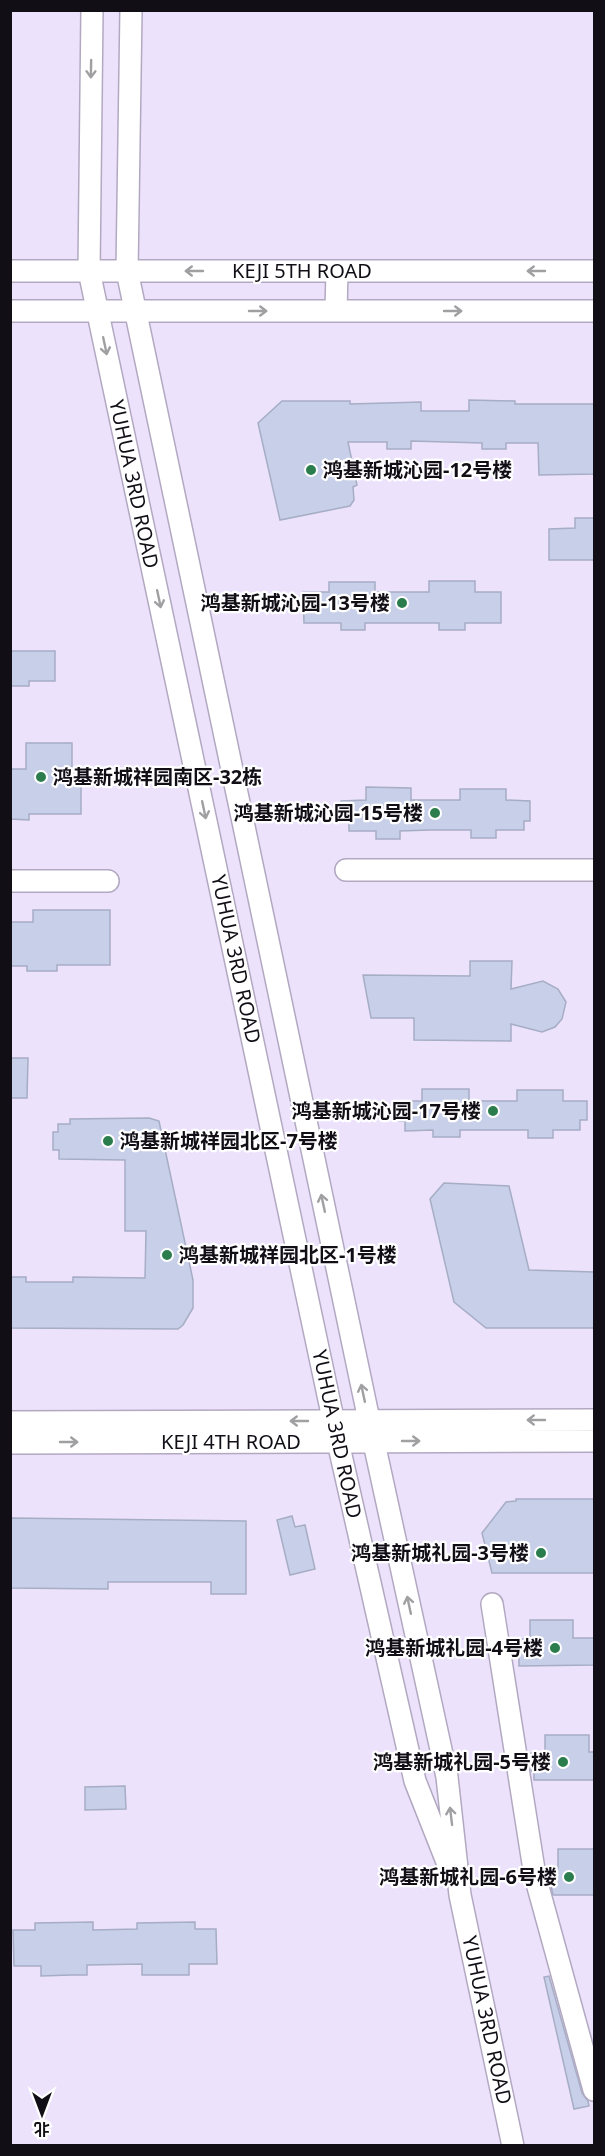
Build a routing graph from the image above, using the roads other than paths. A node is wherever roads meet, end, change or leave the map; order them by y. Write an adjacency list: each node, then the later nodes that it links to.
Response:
1 (92, 10): 4 (street, YUHUA 3RD ROAD, one-way to 4)
2 (131, 10): 5 (street, YUHUA 3RD ROAD)
3 (10, 271): 4 (street, KEJI 5TH ROAD)
4 (89, 271): 5 (street, KEJI 5TH ROAD); 9 (street, YUHUA 3RD ROAD)
5 (127, 271): 6 (street, KEJI 5TH ROAD, one-way to 5); 10 (street, YUHUA 3RD ROAD)
6 (337, 271): 7 (street, KEJI 5TH ROAD, one-way to 6); 11 (street)
7 (594, 271)
8 (10, 311): 9 (street, KEJI 5TH ROAD)
9 (98, 311): 10 (street, KEJI 5TH ROAD); 18 (street, YUHUA 3RD ROAD, one-way to 18)
10 (135, 311): 11 (street, KEJI 5TH ROAD, one-way to 11); 20 (street, YUHUA 3RD ROAD, one-way to 10)
11 (336, 311): 12 (street, KEJI 5TH ROAD, one-way to 12)
12 (594, 311)
13 (346, 870): 14 (street)
14 (594, 870)
15 (10, 880): 16 (street)
16 (108, 881)
17 (594, 1420): 20 (street, KEJI 4TH ROAD, one-way to 20)
18 (334, 1421): 19 (street, KEJI 4TH ROAD, one-way to 19); 20 (street, KEJI 4TH ROAD); 22 (street, YUHUA 3RD ROAD)
19 (10, 1422)
20 (371, 1431): 21 (street, KEJI 4TH ROAD, one-way to 21); 22 (street, KEJI 4TH ROAD); 25 (street, YUHUA 3RD ROAD, one-way to 20)
21 (594, 1441)
22 (339, 1442): 23 (street, KEJI 4TH ROAD, one-way to 22); 25 (street, YUHUA 3RD ROAD)
23 (10, 1443)
24 (492, 1604): 26 (street)
25 (460, 1895): 27 (street, YUHUA 3RD ROAD)
26 (594, 2090)
27 (513, 2145)

